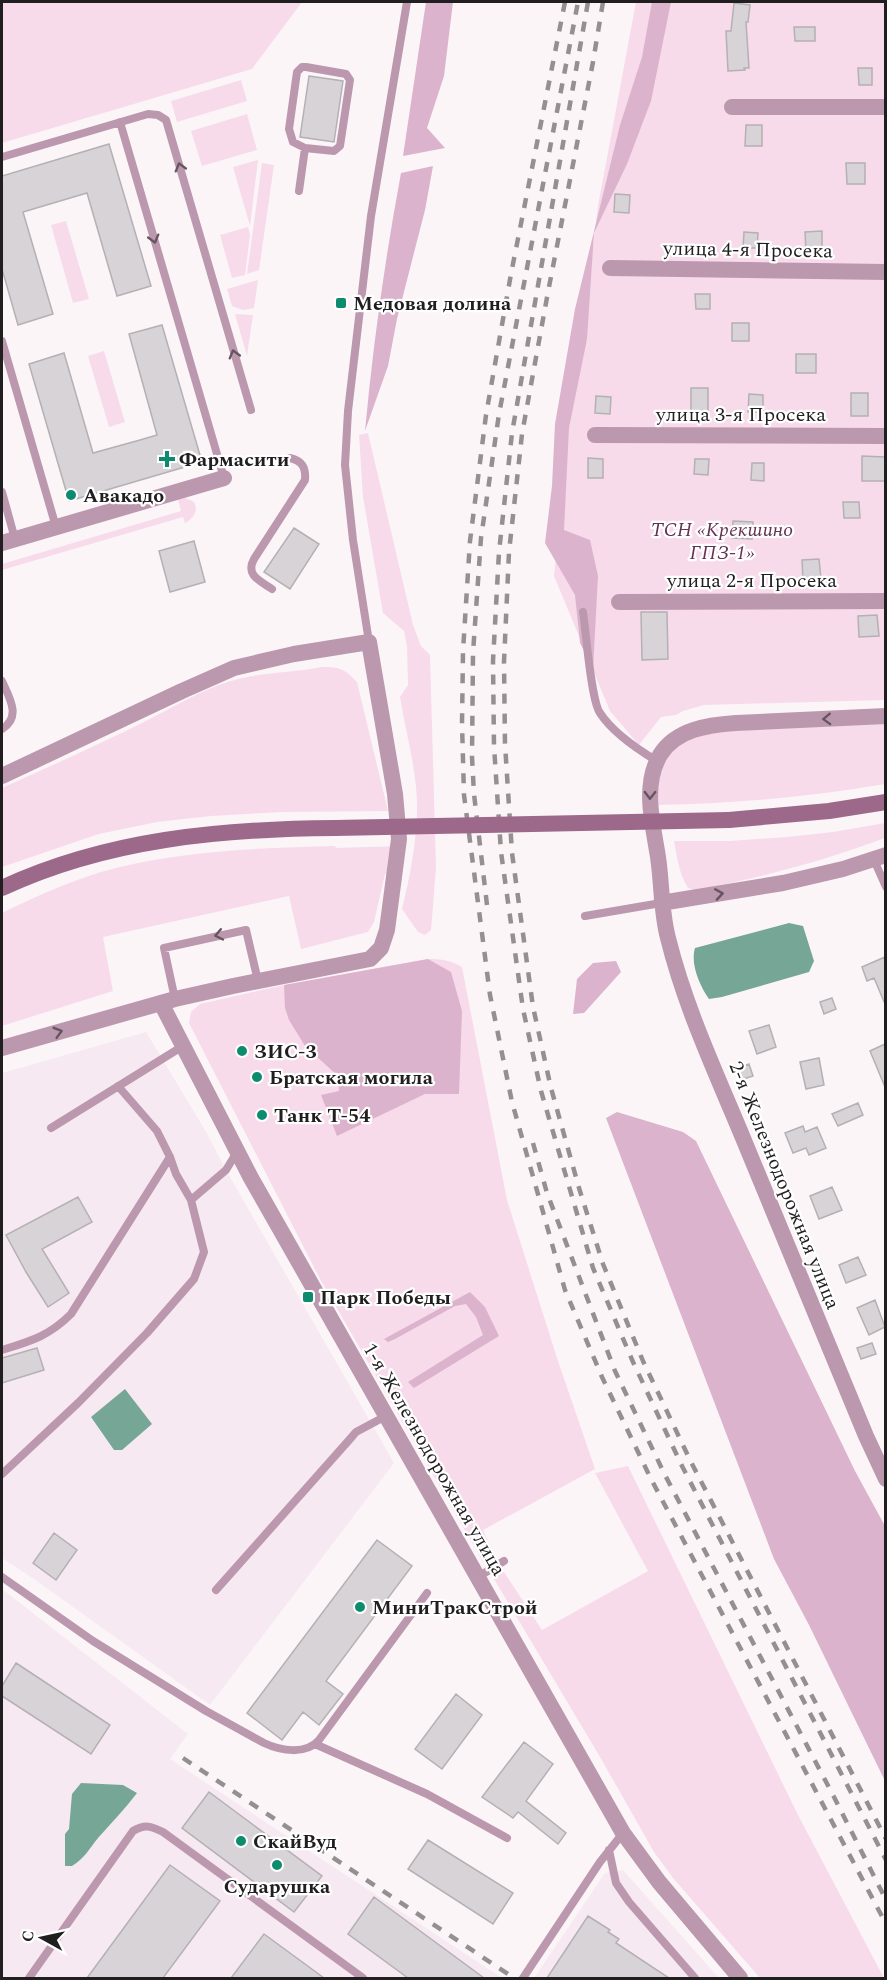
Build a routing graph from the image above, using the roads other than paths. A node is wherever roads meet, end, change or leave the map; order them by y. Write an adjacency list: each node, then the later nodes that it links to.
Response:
1 (407, 2): 23 (lane)
2 (732, 107): 3 (street)
3 (885, 107)
4 (120, 122): 6 (lane); 11 (lane, one-way to 4); 15 (lane, one-way to 15)
5 (305, 148): 5 (lane); 7 (lane)
6 (2, 157)
7 (299, 191)
8 (610, 268): 9 (street, улица 4-я Просека)
9 (885, 272)
10 (2, 341): 17 (lane)
11 (250, 410)
12 (595, 435): 13 (street, улица 3-я Просека)
13 (885, 436)
14 (290, 458): 19 (lane)
15 (224, 478): 17 (street)
16 (2, 492): 18 (lane)
17 (56, 527): 18 (street)
18 (8, 541)
19 (272, 589)
20 (885, 601): 21 (street, улица 2-я Просека)
21 (619, 602)
22 (583, 612): 27 (lane)
23 (369, 642): 28 (street); 35 (street)
24 (2, 681): 26 (lane)
25 (885, 716): 27 (street, one-way to 27)
26 (2, 729)
27 (657, 761): 33 (street, 2-я Железнодорожная улица, one-way to 33)
28 (2, 776)
29 (885, 802): 32 (main road, bridge)
30 (880, 857): 31 (lane); 33 (street, one-way to 30)
31 (885, 887)
32 (2, 888)
33 (662, 903): 34 (lane); 47 (street, 2-я Железнодорожная улица)
34 (585, 916)
35 (258, 981): 36 (street); 36 (lane, one-way to 36)
36 (168, 1001): 37 (street, 1-я Железнодорожная улица); 38 (street, one-way to 36)
37 (183, 1046): 39 (lane); 41 (street, 1-я Железнодорожная улица)
38 (2, 1048)
39 (118, 1086): 40 (lane); 42 (lane)
40 (51, 1128)
41 (237, 1152): 43 (lane); 45 (street, 1-я Железнодорожная улица)
42 (170, 1157): 43 (lane); 44 (lane)
43 (191, 1200): 46 (lane)
44 (2, 1350)
45 (386, 1416): 50 (street, 1-я Железнодорожная улица); 51 (lane)
46 (2, 1474)
47 (885, 1479)
48 (504, 1561): 50 (lane)
49 (2, 1577): 53 (lane)
50 (478, 1577): 54 (street, 1-я Железнодорожная улица)
51 (216, 1590)
52 (427, 1593): 53 (lane)
53 (315, 1744): 55 (lane)
54 (623, 1833): 56 (lane); 61 (street, 1-я Железнодорожная улица)
55 (507, 1838)
56 (609, 1850): 59 (lane); 60 (lane)
57 (29, 1978): 58 (lane)
58 (363, 1978)
59 (523, 1978)
60 (695, 1978)
61 (740, 1978)

